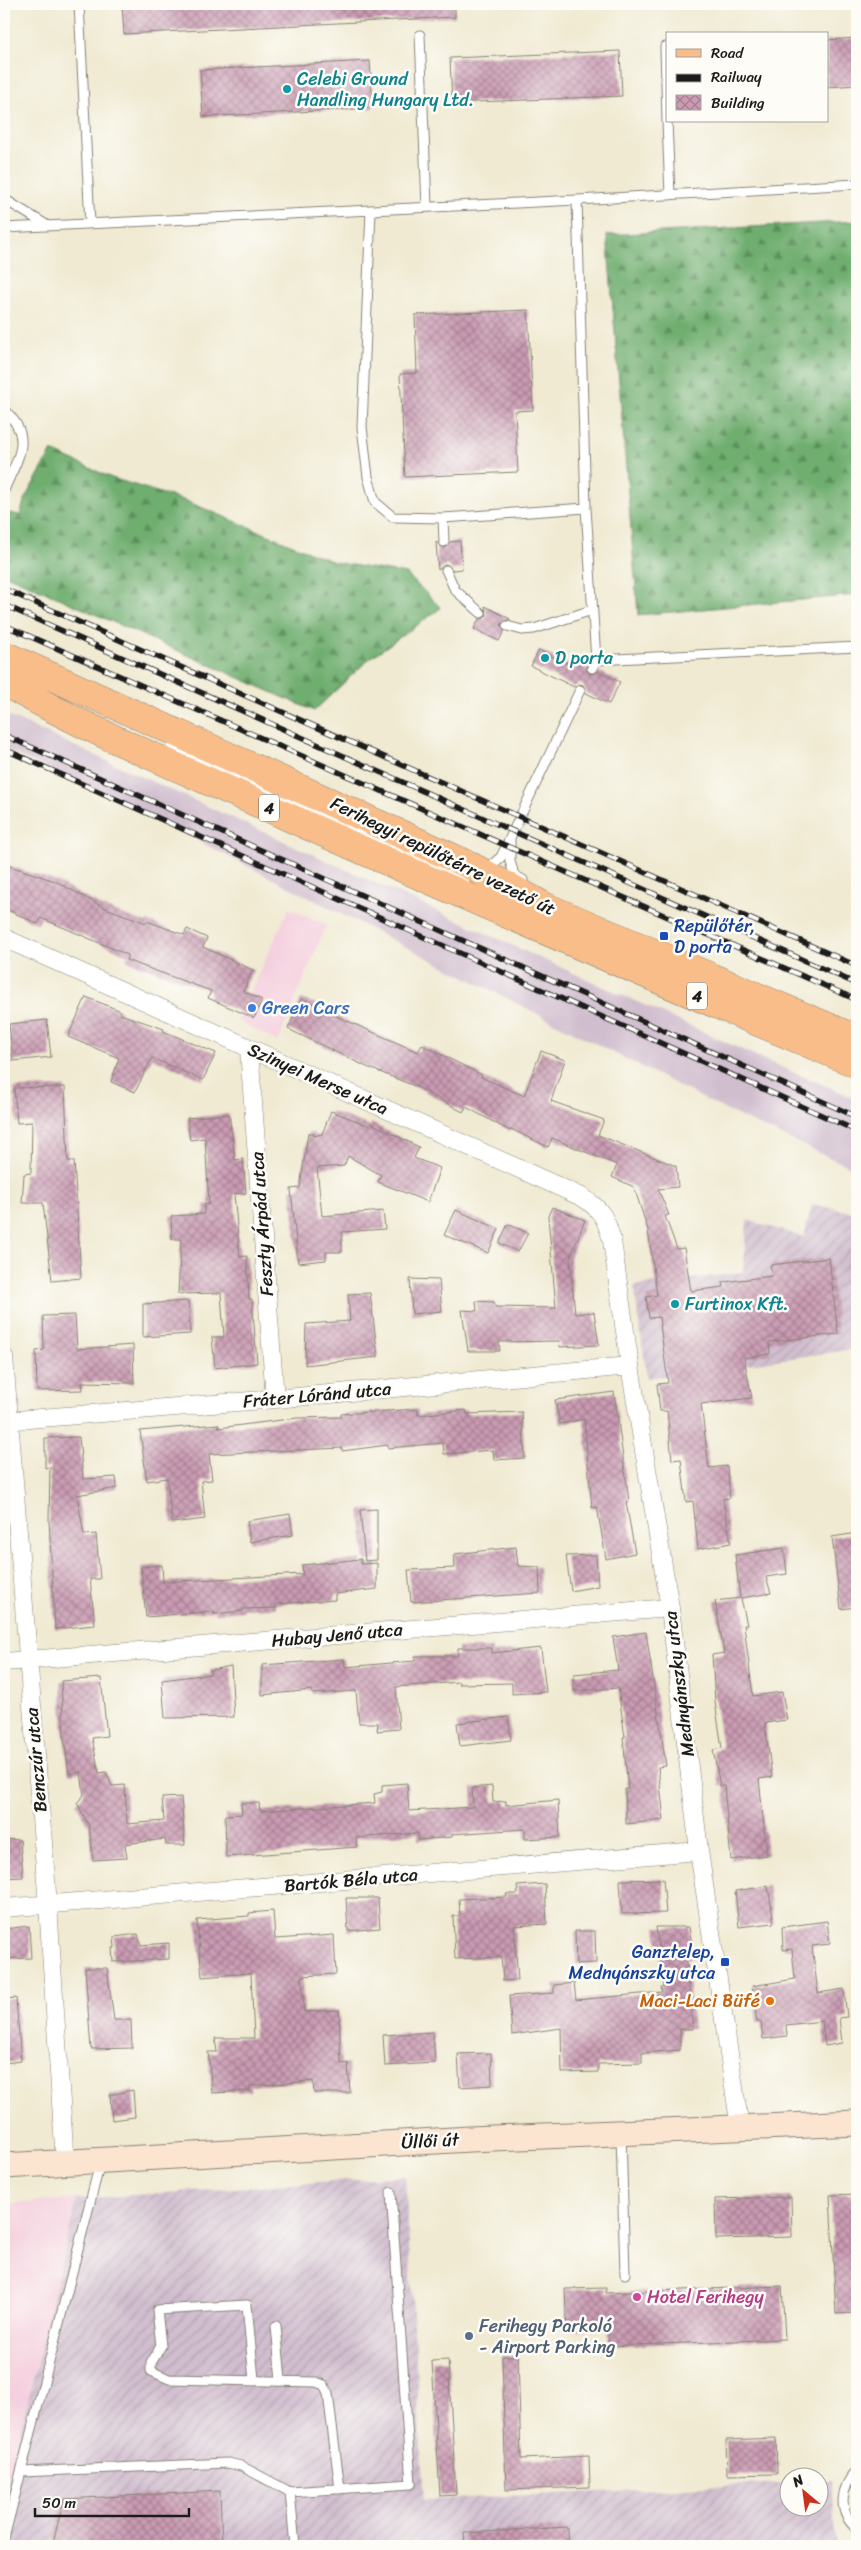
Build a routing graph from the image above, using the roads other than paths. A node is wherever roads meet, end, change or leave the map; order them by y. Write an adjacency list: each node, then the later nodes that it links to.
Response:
1 (79, 4): 12 (lane)
2 (420, 34): 10 (lane)
3 (665, 47): 4 (lane)
4 (666, 84)
5 (667, 122): 7 (lane)
6 (857, 184): 7 (lane)
7 (670, 195): 9 (lane)
8 (4, 198): 13 (lane)
9 (577, 200): 10 (lane); 17 (lane)
10 (428, 207): 11 (lane)
11 (372, 210): 12 (lane); 18 (lane)
12 (90, 224): 13 (lane)
13 (48, 226): 14 (lane)
14 (4, 228)
15 (4, 410): 16 (lane)
16 (4, 490)
17 (586, 508): 18 (lane); 21 (lane)
18 (443, 518): 19 (lane)
19 (444, 542)
20 (446, 570): 22 (lane)
21 (592, 610): 23 (lane); 24 (lane)
22 (482, 613)
23 (507, 626)
24 (857, 647)
25 (4, 655): 32 (main road, Ferihegyi repülőtérre vezető út / 4)
26 (4, 682): 28 (main road, Ferihegyi repülőtérre vezető út / 4)
27 (580, 690): 31 (lane)
28 (99, 730): 29 (lane); 38 (main road, Ferihegyi repülőtérre vezető út / 4)
29 (141, 740)
30 (158, 744): 32 (lane)
31 (510, 833): 32 (lane); 32 (lane)
32 (507, 881): 35 (main road, Ferihegyi repülőtérre vezető út / 4)
33 (595, 917): 35 (lane)
34 (4, 938): 37 (street, Szinyei Merse utca)
35 (628, 942): 36 (main road, Ferihegyi repülőtérre vezető út / 4)
36 (857, 1039)
37 (249, 1049): 39 (street, Szinyei Merse utca); 42 (street, Feszty Árpád utca)
38 (857, 1064)
39 (612, 1241): 41 (street, Mednyánszky utca)
40 (4, 1357): 43 (street, Benczúr utca)
41 (630, 1366): 42 (street, Fráter Lóránd utca); 44 (street, Mednyánszky utca)
42 (275, 1399): 43 (street, Fráter Lóránd utca)
43 (6, 1420): 45 (street, Benczúr utca)
44 (670, 1608): 45 (street, Hubay Jenő utca); 47 (street, Mednyánszky utca)
45 (28, 1660): 46 (street, Hubay Jenő utca); 48 (street, Benczúr utca)
46 (4, 1662)
47 (699, 1851): 48 (street, Bartók Béla utca); 51 (street, Mednyánszky utca)
48 (48, 1905): 49 (street, Bartók Béla utca); 54 (street, Benczúr utca)
49 (4, 1908)
50 (857, 2124): 51 (main road, Üllői út)
51 (740, 2128): 52 (main road, Üllői út)
52 (621, 2132): 53 (main road, Üllői út); 57 (lane)
53 (101, 2161): 54 (main road, Üllői út); 62 (lane)
54 (65, 2163): 55 (main road, Üllői út)
55 (4, 2166)
56 (391, 2192): 63 (lane)
57 (624, 2274)
58 (276, 2326): 60 (lane)
59 (254, 2380): 59 (lane); 60 (lane)
60 (281, 2380): 63 (lane)
61 (857, 2470): 65 (lane)
62 (21, 2472): 64 (lane); 66 (lane)
63 (340, 2489): 64 (lane)
64 (290, 2492): 67 (lane)
65 (857, 2529)
66 (4, 2538)
67 (295, 2546)

